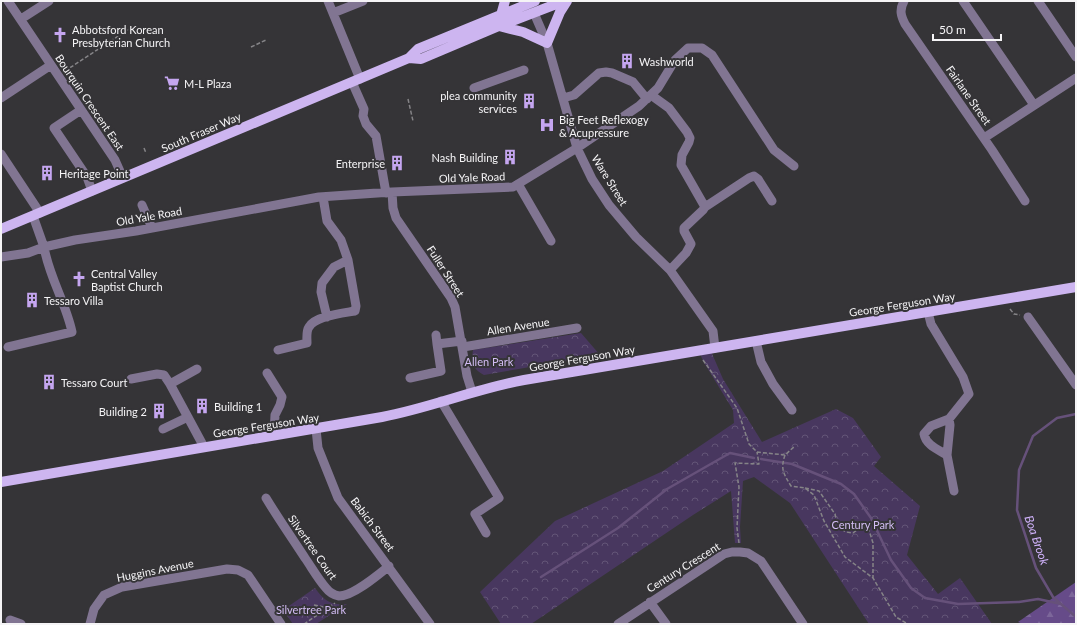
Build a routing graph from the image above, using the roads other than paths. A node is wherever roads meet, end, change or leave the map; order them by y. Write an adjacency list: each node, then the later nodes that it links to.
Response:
1 (8, 1): 15 (street, Bourquin Crescent East)
2 (49, 1): 15 (street)
3 (328, 1): 12 (street, Fuller Street)
4 (362, 1): 12 (street)
5 (505, 1): 14 (main road)
6 (564, 1): 13 (main road, South Fraser Way)
7 (567, 1): 17 (main road)
8 (904, 1): 30 (street, Fairlane Street)
9 (963, 1): 28 (street)
10 (1038, 1): 18 (street)
11 (530, 2): 13 (main road, Ware Street); 14 (main road, South Fraser Way)
12 (333, 13): 23 (street, Fuller Street)
13 (534, 13): 16 (main road, South Fraser Way); 17 (street, Ware Street)
14 (500, 15): 19 (main road, South Fraser Way)
15 (21, 20): 20 (street, Bourquin Crescent East)
16 (499, 26): 17 (main road); 19 (main road, South Fraser Way)
17 (547, 43): 27 (street, Ware Street)
18 (1076, 57)
19 (410, 58): 23 (main road, South Fraser Way)
20 (51, 65): 26 (street); 29 (street, Bourquin Crescent East)
21 (524, 70): 24 (street)
22 (1076, 78): 28 (street)
23 (356, 80): 34 (main road, South Fraser Way); 37 (street, Fuller Street)
24 (474, 88)
25 (649, 97): 27 (street); 31 (street, Old Yale Road); 33 (street, Old Yale Road); 42 (street)
26 (1, 98)
27 (562, 98): 31 (street, Ware Street)
28 (1034, 106): 30 (street)
29 (81, 110): 34 (street, Bourquin Crescent East); 36 (street)
30 (984, 138): 40 (street, Fairlane Street)
31 (577, 148): 35 (street, Old Yale Road); 50 (street, Ware Street)
32 (1, 154): 43 (street)
33 (794, 166)
34 (124, 178): 36 (main road, South Fraser Way)
35 (518, 184): 37 (street, Old Yale Road); 46 (street)
36 (92, 191): 43 (main road, South Fraser Way)
37 (389, 192): 38 (street, Old Yale Road); 57 (street, Fuller Street)
38 (323, 197): 44 (street, Old Yale Road); 49 (street)
39 (772, 201): 42 (street)
40 (1025, 202)
41 (142, 205): 44 (street)
42 (705, 207): 50 (street)
43 (37, 214): 45 (main road, South Fraser Way); 47 (street)
44 (152, 228): 47 (street, Old Yale Road)
45 (1, 229)
46 (551, 241)
47 (44, 247): 48 (street, Old Yale Road); 58 (street)
48 (1, 257)
49 (348, 260): 53 (street); 53 (street)
50 (670, 270): 59 (street, Ware Street)
51 (1076, 288): 52 (main road, George Ferguson Way)
52 (928, 312): 56 (main road, George Ferguson Way); 71 (street)
53 (328, 316): 60 (street)
54 (1028, 317): 66 (street)
55 (577, 328): 57 (street, Allen Avenue)
56 (756, 341): 59 (main road, George Ferguson Way); 69 (street)
57 (462, 344): 63 (street, Allen Avenue); 67 (street, Fuller Street)
58 (8, 347)
59 (715, 348): 67 (main road, George Ferguson Way)
60 (278, 350)
61 (197, 369): 65 (street)
62 (267, 372): 74 (street)
63 (410, 378)
64 (131, 379): 65 (street)
65 (170, 384): 70 (street)
66 (1076, 385)
67 (472, 392): 68 (main road, George Ferguson Way)
68 (442, 401): 73 (main road, George Ferguson Way); 80 (street)
69 (792, 410)
70 (188, 417): 72 (street); 75 (street)
71 (949, 419): 76 (street); 76 (street)
72 (163, 429)
73 (316, 429): 74 (main road, George Ferguson Way); 81 (street, Babich Street)
74 (274, 435): 75 (main road, George Ferguson Way)
75 (204, 447): 77 (main road, George Ferguson Way)
76 (947, 455): 78 (street)
77 (1, 482)
78 (954, 491)
79 (266, 498): 81 (street, Silvertree Court)
80 (486, 533)
81 (389, 566): 87 (street, Babich Street)
82 (650, 602): 88 (street, Century Crescent); 89 (street); 90 (street, Century Crescent)
83 (10, 620): 84 (street)
84 (22, 624)
85 (90, 624): 86 (street, Huggins Avenue)
86 (281, 624)
87 (430, 624)
88 (618, 624)
89 (666, 624)
90 (803, 624)

